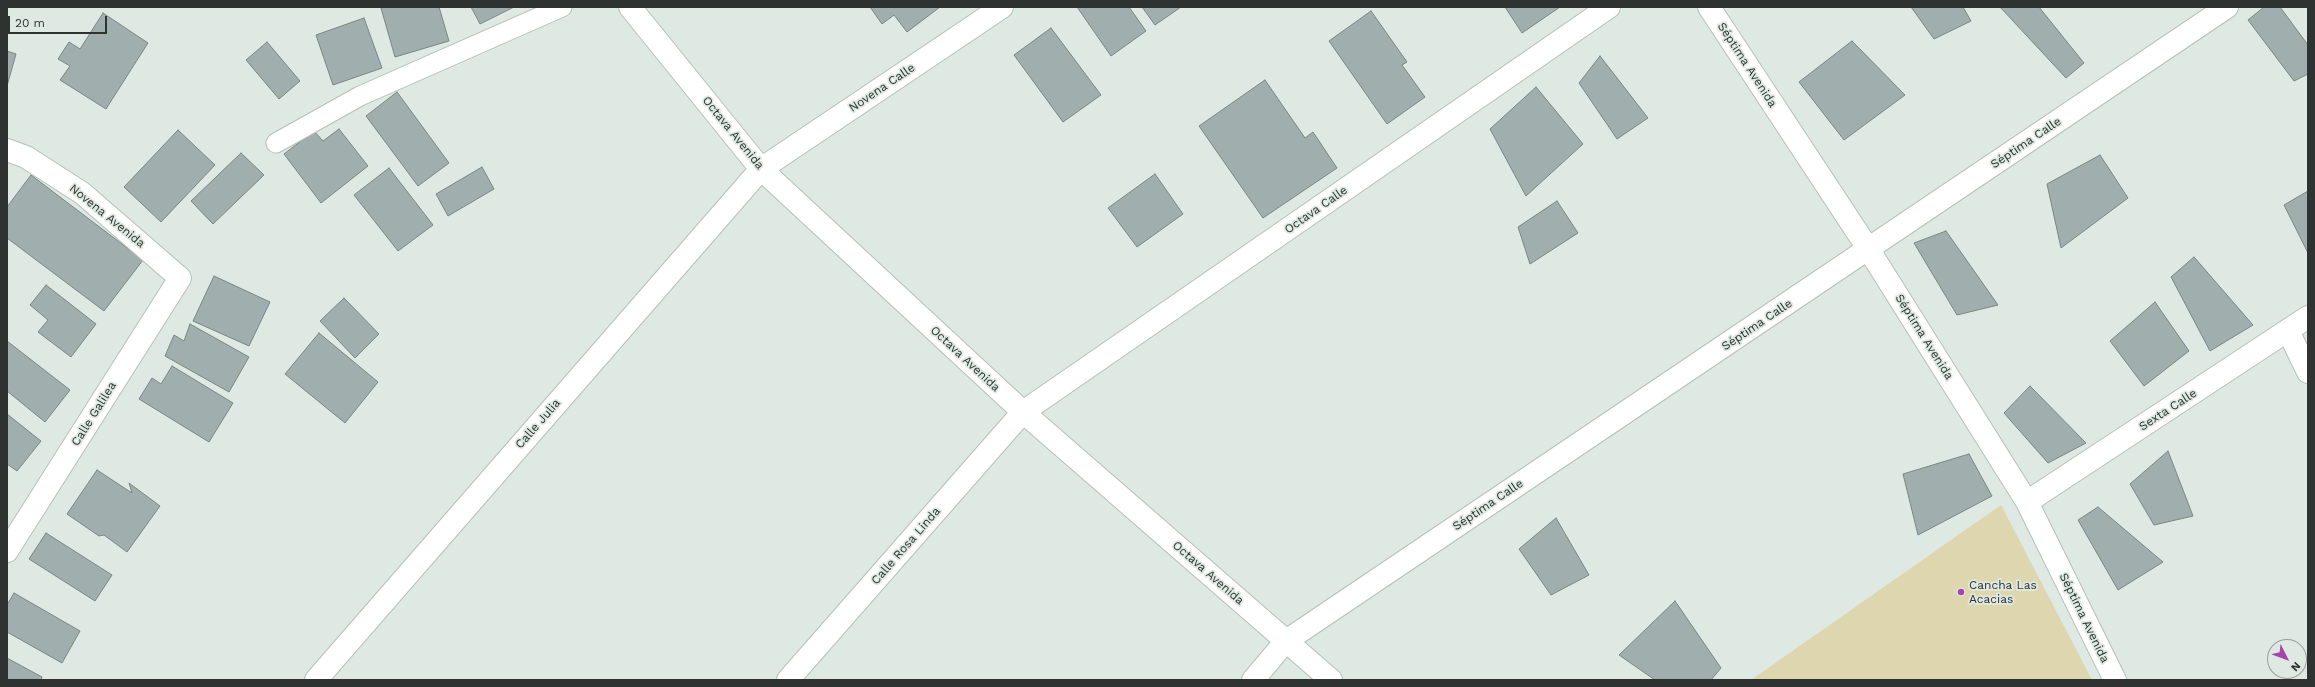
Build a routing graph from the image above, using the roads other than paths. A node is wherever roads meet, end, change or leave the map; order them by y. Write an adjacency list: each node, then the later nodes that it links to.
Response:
1 (562, 7): 7 (lane)
2 (630, 7): 9 (street, Octava Avenida)
3 (1002, 7): 9 (street, Novena Calle)
4 (1609, 7): 15 (street, Octava Calle)
5 (1709, 7): 10 (street, Séptima Avenida)
6 (2227, 7): 10 (street, Séptima Calle)
7 (276, 144)
8 (7, 150): 11 (street, Novena Avenida)
9 (761, 169): 15 (street, Octava Avenida); 19 (street, Calle Julia)
10 (1869, 250): 16 (street, Séptima Avenida); 18 (street, Séptima Calle)
11 (180, 278): 17 (street, Calle Galilea)
12 (2308, 317): 13 (street, Sexta Calle)
13 (2288, 331): 14 (street); 16 (street, Sexta Calle)
14 (2308, 372)
15 (1023, 412): 18 (street, Octava Avenida); 20 (street, Calle Rosa Linda)
16 (2027, 502): 23 (street, Séptima Avenida)
17 (7, 551)
18 (1286, 641): 21 (street, Séptima Calle); 22 (street, Octava Avenida)
19 (316, 680)
20 (788, 680)
21 (1253, 680)
22 (1331, 680)
23 (2115, 680)

